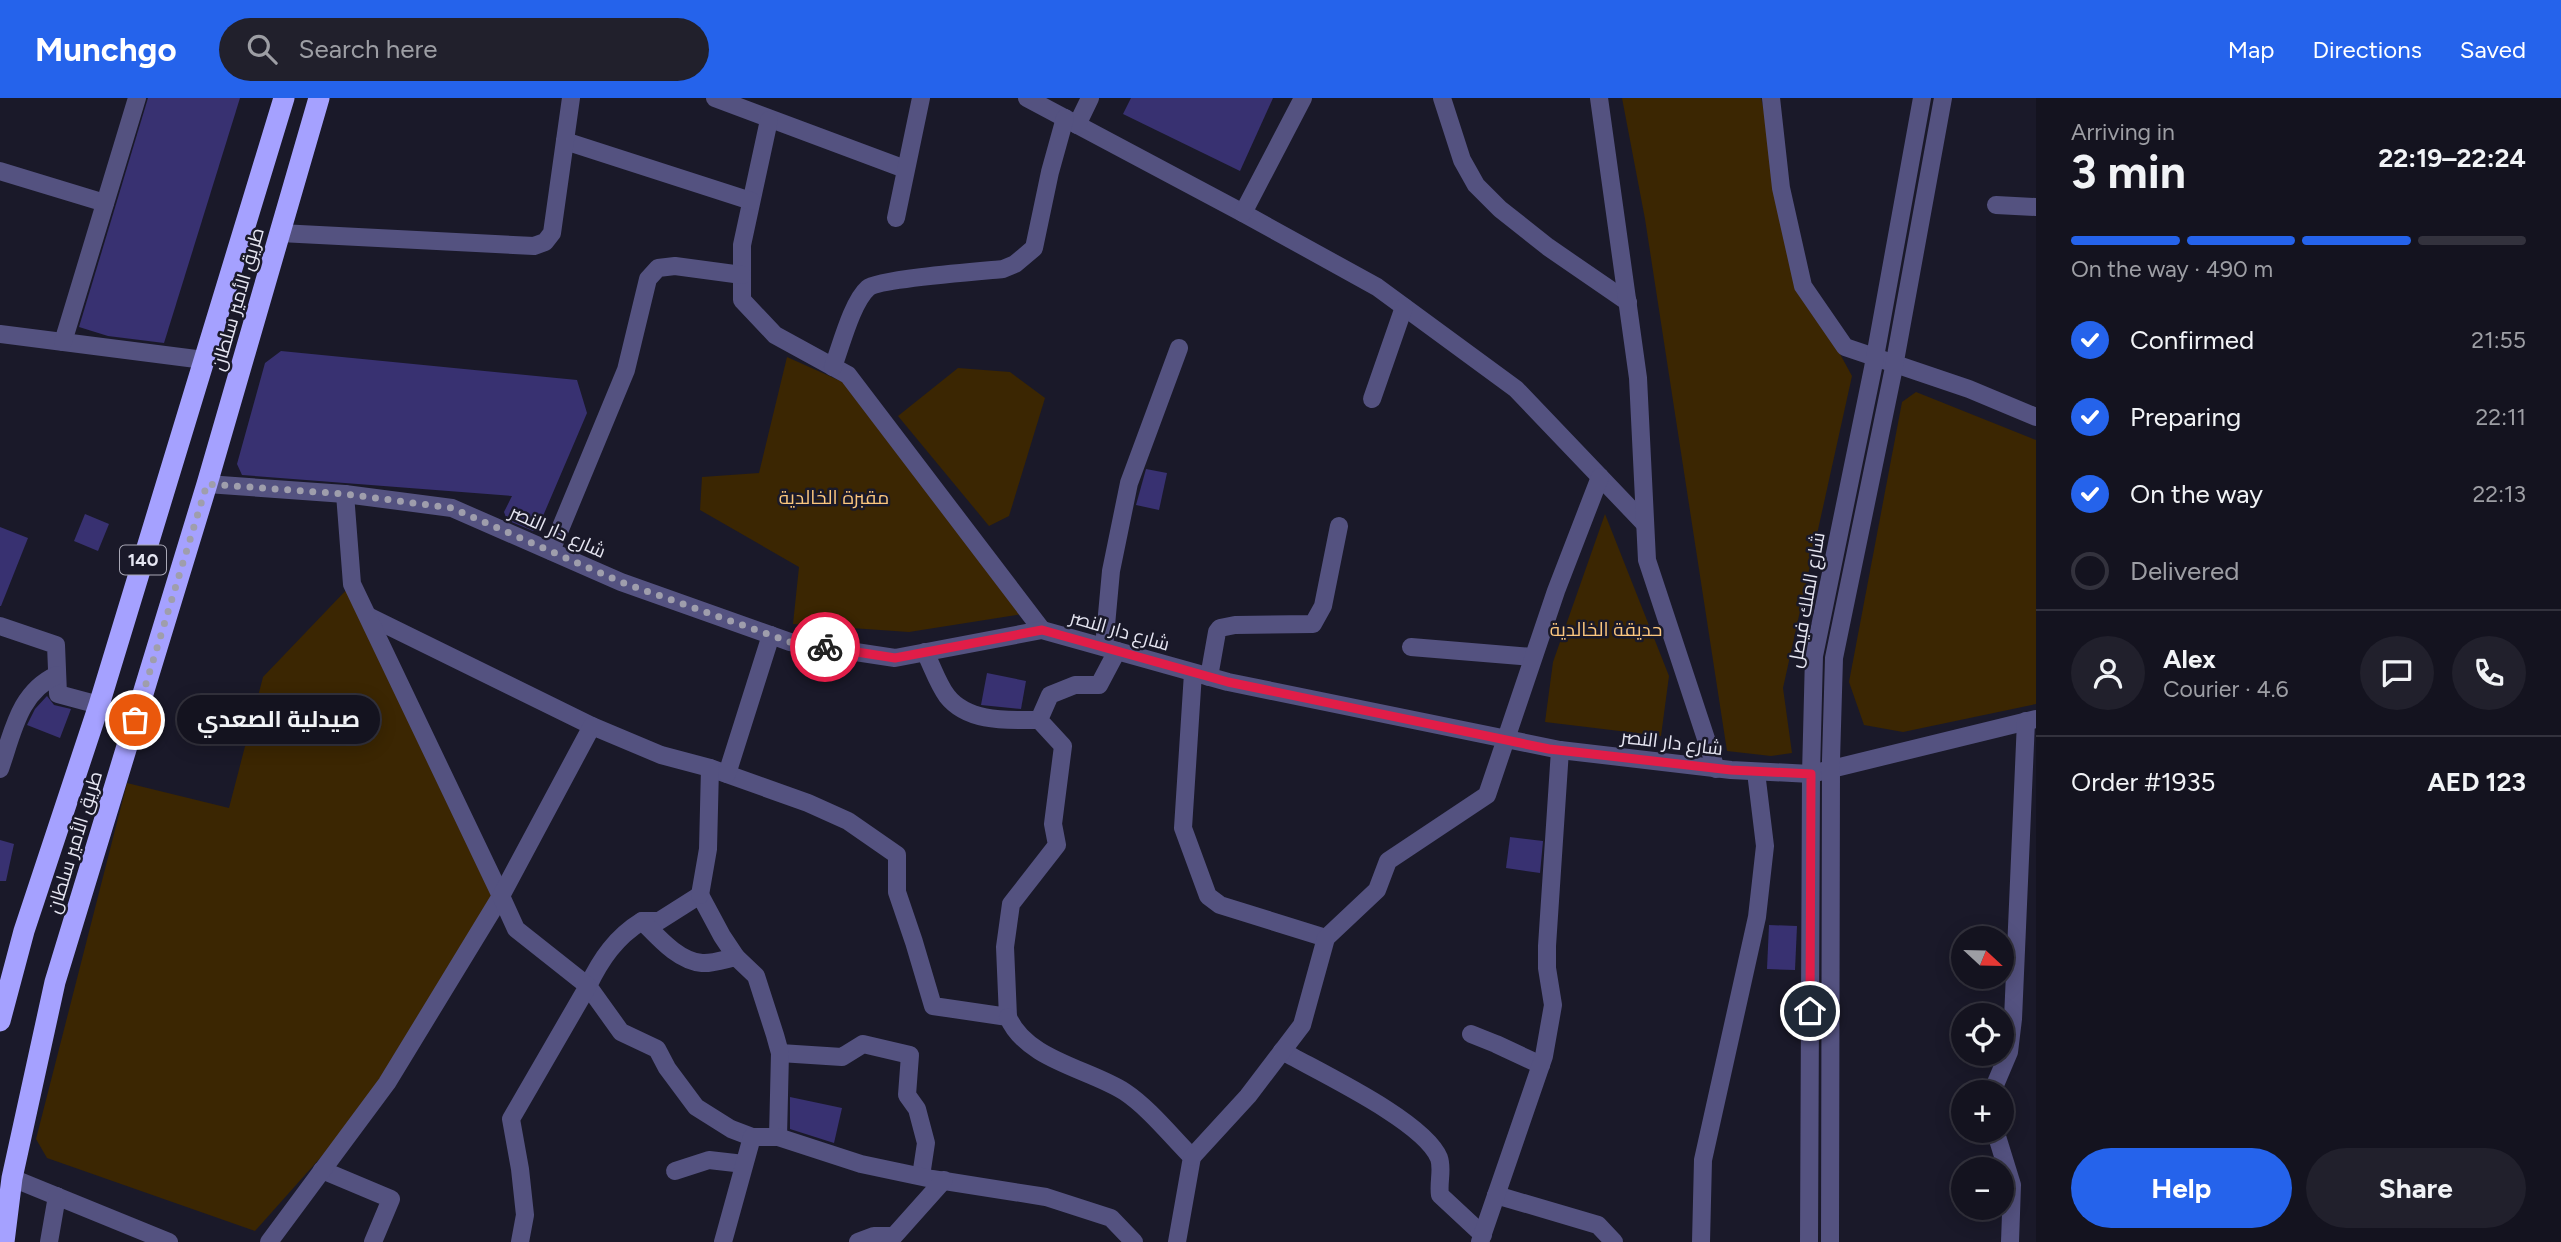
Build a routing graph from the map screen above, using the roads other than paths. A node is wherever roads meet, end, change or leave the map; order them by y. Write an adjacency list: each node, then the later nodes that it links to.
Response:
1 (137, 98): 22 (street)
2 (285, 98): 35 (highway, طريق الأمير سلطان / 140)
3 (319, 98): 27 (highway, طريق الأمير سلطان / 140)
4 (571, 98): 18 (street)
5 (715, 98): 15 (street)
6 (921, 98): 19 (street)
7 (1027, 98): 17 (street)
8 (1090, 98): 17 (street)
9 (1303, 98): 25 (street)
10 (1442, 98): 29 (street)
11 (1599, 98): 29 (street)
12 (1771, 98): 34 (street)
13 (1922, 98): 34 (street, شارع الملك فيصل)
14 (1943, 98): 36 (street)
15 (737, 102): 16 (street)
16 (769, 120): 19 (street); 21 (street)
17 (1071, 122): 25 (street); 37 (street)
18 (565, 141): 21 (street); 27 (street)
19 (905, 169): 26 (street)
20 (0, 171): 22 (street)
21 (751, 201): 28 (street)
22 (105, 203): 32 (street)
23 (1996, 205): 24 (street)
24 (2036, 207)
25 (1243, 213): 30 (street)
26 (896, 218)
27 (280, 233): 41 (highway, طريق الأمير سلطان / 140)
28 (742, 275): 37 (street); 45 (street)
29 (1628, 302): 43 (street)
30 (1404, 307): 38 (street); 40 (street)
31 (0, 334): 32 (street)
32 (63, 342): 35 (street)
33 (1179, 348): 51 (street)
34 (1875, 357): 36 (street); 68 (street, شارع الملك فيصل)
35 (204, 360): 56 (highway, طريق الأمير سلطان / 140)
36 (1894, 364): 39 (street); 65 (street)
37 (833, 367): 48 (street)
38 (1372, 399)
39 (2036, 417)
40 (1600, 477): 43 (street); 53 (street)
41 (207, 484): 42 (street, شارع دار النصر); 91 (highway, طريق الأمير سلطان / 140)
42 (345, 494): 45 (street, شارع دار النصر); 46 (street)
43 (1645, 524): 64 (street)
44 (1339, 526): 55 (street)
45 (551, 551): 49 (street, شارع دار النصر)
46 (368, 616): 60 (street); 71 (street)
47 (0, 626): 54 (street)
48 (1042, 630): 51 (street, شارع دار النصر); 52 (street, شارع دار النصر)
49 (771, 635): 52 (street, شارع دار النصر); 66 (street)
50 (1411, 647): 53 (street)
51 (1110, 649): 55 (street, شارع دار النصر); 57 (street)
52 (925, 652): 57 (street)
53 (1533, 657): 61 (street)
54 (57, 675): 56 (street); 59 (street)
55 (1201, 675): 61 (street, شارع دار النصر); 73 (street)
56 (99, 705): 77 (highway, طريق الأمير سلطان / 140)
57 (1039, 720): 76 (street)
58 (2031, 720): 65 (street, شارع دار النصر); 69 (street)
59 (8, 723): 63 (street)
60 (592, 726): 66 (street); 71 (street)
61 (1504, 740): 62 (street, شارع دار النصر); 73 (street)
62 (1560, 750): 64 (street, شارع دار النصر); 81 (street)
63 (0, 769)
64 (1716, 769): 67 (street, شارع دار النصر)
65 (1831, 769): 68 (street, شارع دار النصر); 109 (street)
66 (719, 771): 70 (street); 76 (street)
67 (1756, 772): 68 (street, شارع دار النصر); 107 (street)
68 (1811, 774): 108 (street, شارع الملك فيصل)
69 (2029, 790): 82 (street)
70 (700, 895): 72 (street); 74 (street)
71 (501, 896): 75 (street); 88 (street)
72 (642, 922): 74 (street); 75 (street)
73 (1326, 938): 79 (street)
74 (736, 957): 80 (street)
75 (588, 986): 83 (street); 101 (street)
76 (1008, 1017): 86 (street)
77 (0, 1021)
78 (1471, 1034): 81 (street)
79 (1282, 1051): 86 (street); 95 (street)
80 (780, 1053): 84 (street); 90 (street)
81 (1541, 1065): 93 (street)
82 (1997, 1080)
83 (752, 1137): 84 (street); 87 (street)
84 (778, 1137): 90 (street)
85 (1999, 1143): 110 (street)
86 (1192, 1157): 105 (street)
87 (744, 1164): 89 (street); 102 (street)
88 (323, 1170): 99 (street); 100 (street)
89 (675, 1171)
90 (921, 1176): 92 (street)
91 (12, 1178): 94 (street); 96 (highway, طريق الأمير سلطان / 140)
92 (944, 1180): 103 (street); 104 (street)
93 (1496, 1195): 95 (street); 106 (street)
94 (57, 1196): 97 (street); 98 (street)
95 (1481, 1238)
96 (4, 1242)
97 (49, 1242)
98 (169, 1242)
99 (269, 1242)
100 (373, 1242)
101 (520, 1242)
102 (723, 1242)
103 (858, 1242)
104 (1133, 1242)
105 (1177, 1242)
106 (1614, 1242)
107 (1701, 1242)
108 (1809, 1242)
109 (1830, 1242)
110 (2010, 1242)

